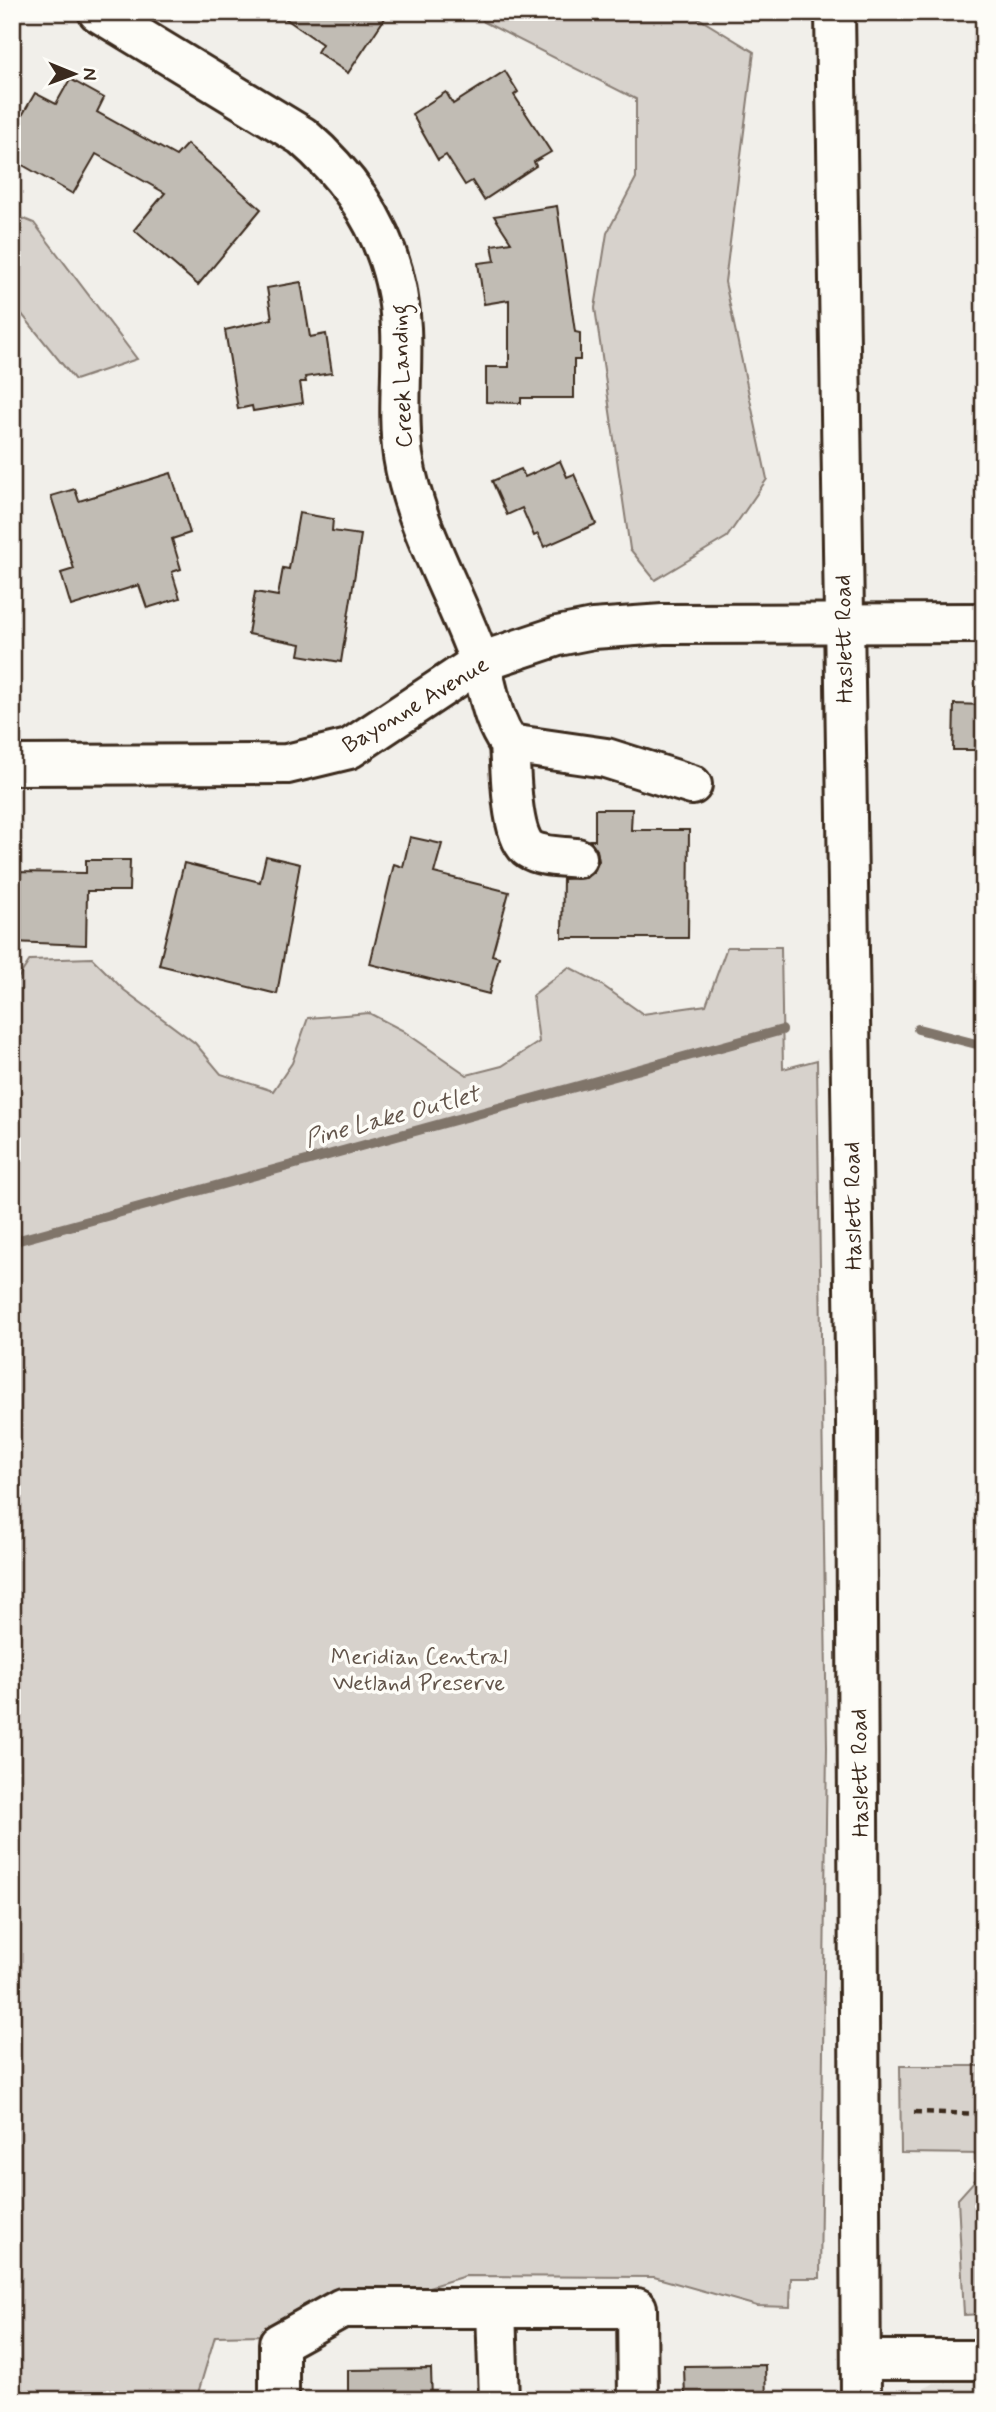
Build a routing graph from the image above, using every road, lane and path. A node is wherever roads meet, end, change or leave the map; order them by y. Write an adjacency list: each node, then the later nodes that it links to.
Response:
1 (98, 12): 5 (main road, Creek Landing)
2 (835, 12): 3 (main road, Haslett Road)
3 (843, 622): 4 (main road, Bayonne Avenue); 5 (main road, Bayonne Avenue); 13 (main road, Haslett Road)
4 (984, 623)
5 (480, 662): 6 (main road, Creek Landing); 7 (main road, Bayonne Avenue)
6 (509, 744): 8 (main road); 9 (main road)
7 (12, 765)
8 (692, 785)
9 (576, 858)
10 (914, 2112): 11 (path)
11 (984, 2114)
12 (496, 2309): 15 (main road); 16 (main road); 17 (main road)
13 (861, 2360): 14 (main road); 18 (main road, Haslett Road)
14 (984, 2360)
15 (279, 2400)
16 (499, 2400)
17 (638, 2400)
18 (861, 2400)

